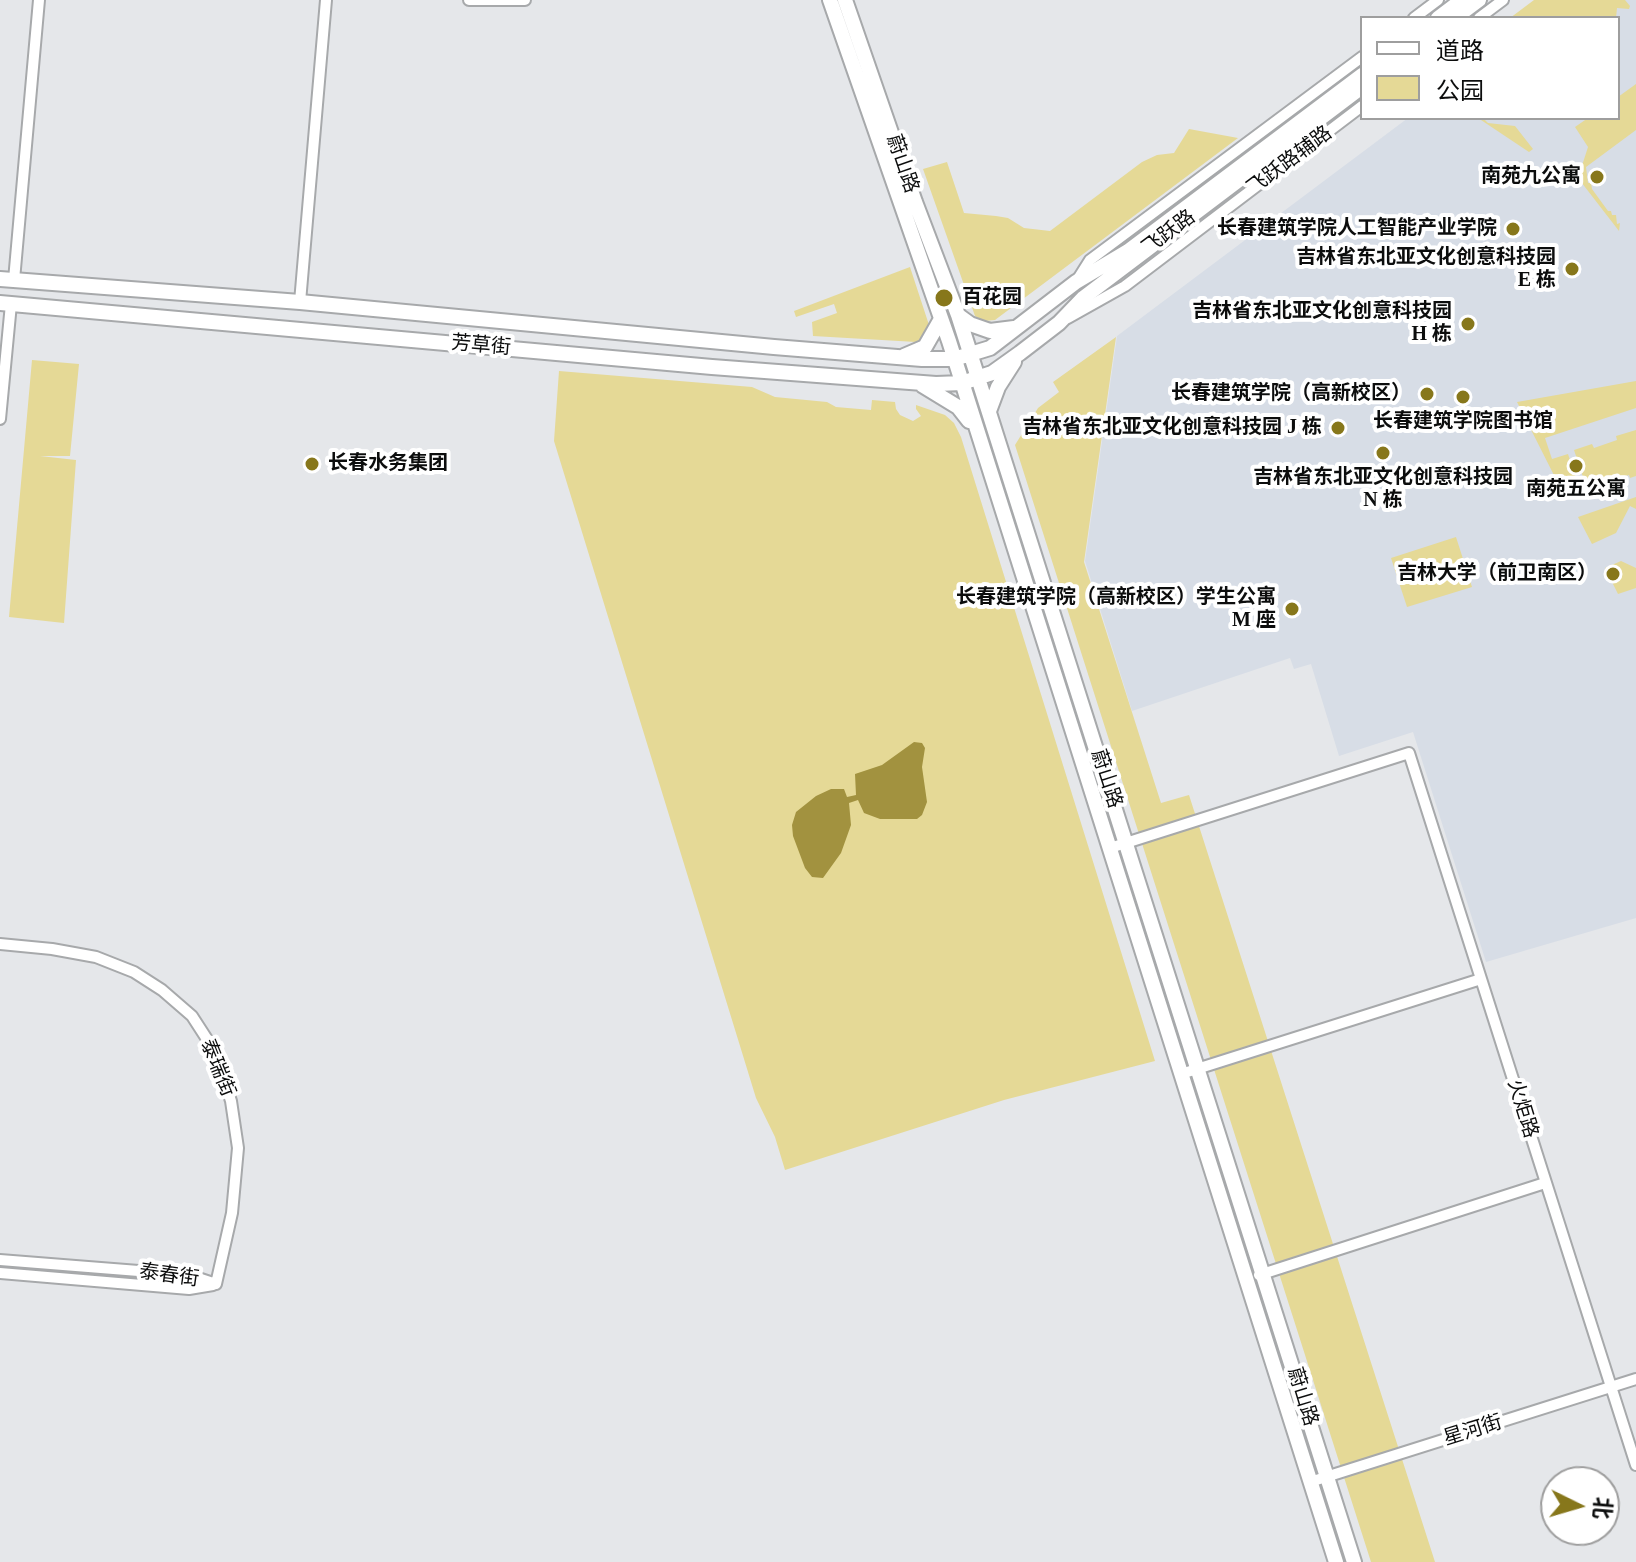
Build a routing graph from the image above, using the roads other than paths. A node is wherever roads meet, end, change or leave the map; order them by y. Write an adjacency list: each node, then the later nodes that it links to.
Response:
1 (39, 0): 23 (street)
2 (326, 0): 25 (street)
3 (469, 0): 4 (street)
4 (525, 0)
5 (830, 0): 28 (main road, 蔚山路)
6 (845, 0): 27 (main road, 蔚山路)
7 (1438, 0): 11 (street)
8 (1462, 0): 12 (main road)
9 (1479, 0): 13 (main road)
10 (1503, 0): 14 (street)
11 (1417, 16)
12 (1441, 16)
13 (1458, 16)
14 (1482, 16)
15 (1360, 58): 24 (street, 飞跃路辅路)
16 (1360, 77): 24 (main road, 飞跃路)
17 (1360, 89): 20 (main road, 飞跃路)
18 (1360, 108): 19 (street, 飞跃路辅路)
19 (1344, 120): 20 (street); 22 (street, 飞跃路辅路)
20 (1309, 128): 21 (main road, 飞跃路)
21 (1259, 165): 22 (street); 29 (main road, 飞跃路)
22 (1249, 192): 29 (street, 飞跃路辅路)
23 (7, 280): 25 (main road, 芳草街)
24 (1076, 282): 30 (main road, 飞跃路)
25 (300, 302): 31 (main road, 芳草街)
26 (6, 304): 36 (main road, 芳草街); 41 (street)
27 (958, 315): 30 (main road); 33 (main road, 蔚山路)
28 (941, 319): 34 (main road); 35 (main road, 蔚山路)
29 (1059, 323): 32 (main road, 飞跃路)
30 (1014, 328): 33 (main road, 飞跃路)
31 (756, 345): 34 (main road, 芳草街); 36 (main road)
32 (1020, 353): 37 (main road, 飞跃路); 40 (main road)
33 (971, 356): 35 (main road, 芳草街); 37 (main road, 蔚山路)
34 (899, 357): 35 (main road, 芳草街)
35 (954, 359): 39 (main road, 蔚山路)
36 (754, 370): 38 (main road, 芳草街)
37 (979, 379): 39 (main road, 飞跃路); 40 (main road, 蔚山路)
38 (919, 383): 39 (main road, 芳草街); 42 (main road)
39 (962, 383): 42 (main road, 蔚山路)
40 (989, 411): 43 (main road, 蔚山路)
41 (0, 419)
42 (976, 430): 44 (main road, 蔚山路)
43 (1126, 843): 44 (street); 46 (street, 火炬路); 47 (main road, 蔚山路)
44 (1110, 848): 48 (main road, 蔚山路)
45 (0, 944): 54 (street, 泰瑞街)
46 (1481, 979): 47 (street); 49 (street, 火炬路)
47 (1198, 1068): 48 (street); 52 (main road, 蔚山路)
48 (1181, 1074): 53 (main road, 蔚山路)
49 (1545, 1183): 52 (street); 56 (street, 火炬路)
50 (0, 1260): 54 (street, 泰春街)
51 (0, 1273): 54 (street, 泰春街)
52 (1263, 1274): 53 (street); 58 (main road, 蔚山路)
53 (1245, 1279): 59 (main road, 蔚山路)
54 (216, 1284)
55 (1636, 1379): 56 (street, 星河街)
56 (1611, 1387): 57 (street, 火炬路); 58 (street, 星河街)
57 (1636, 1465)
58 (1327, 1477): 59 (street, 星河街); 61 (main road, 蔚山路)
59 (1310, 1482): 60 (main road, 蔚山路)
60 (1336, 1562)
61 (1354, 1562)

